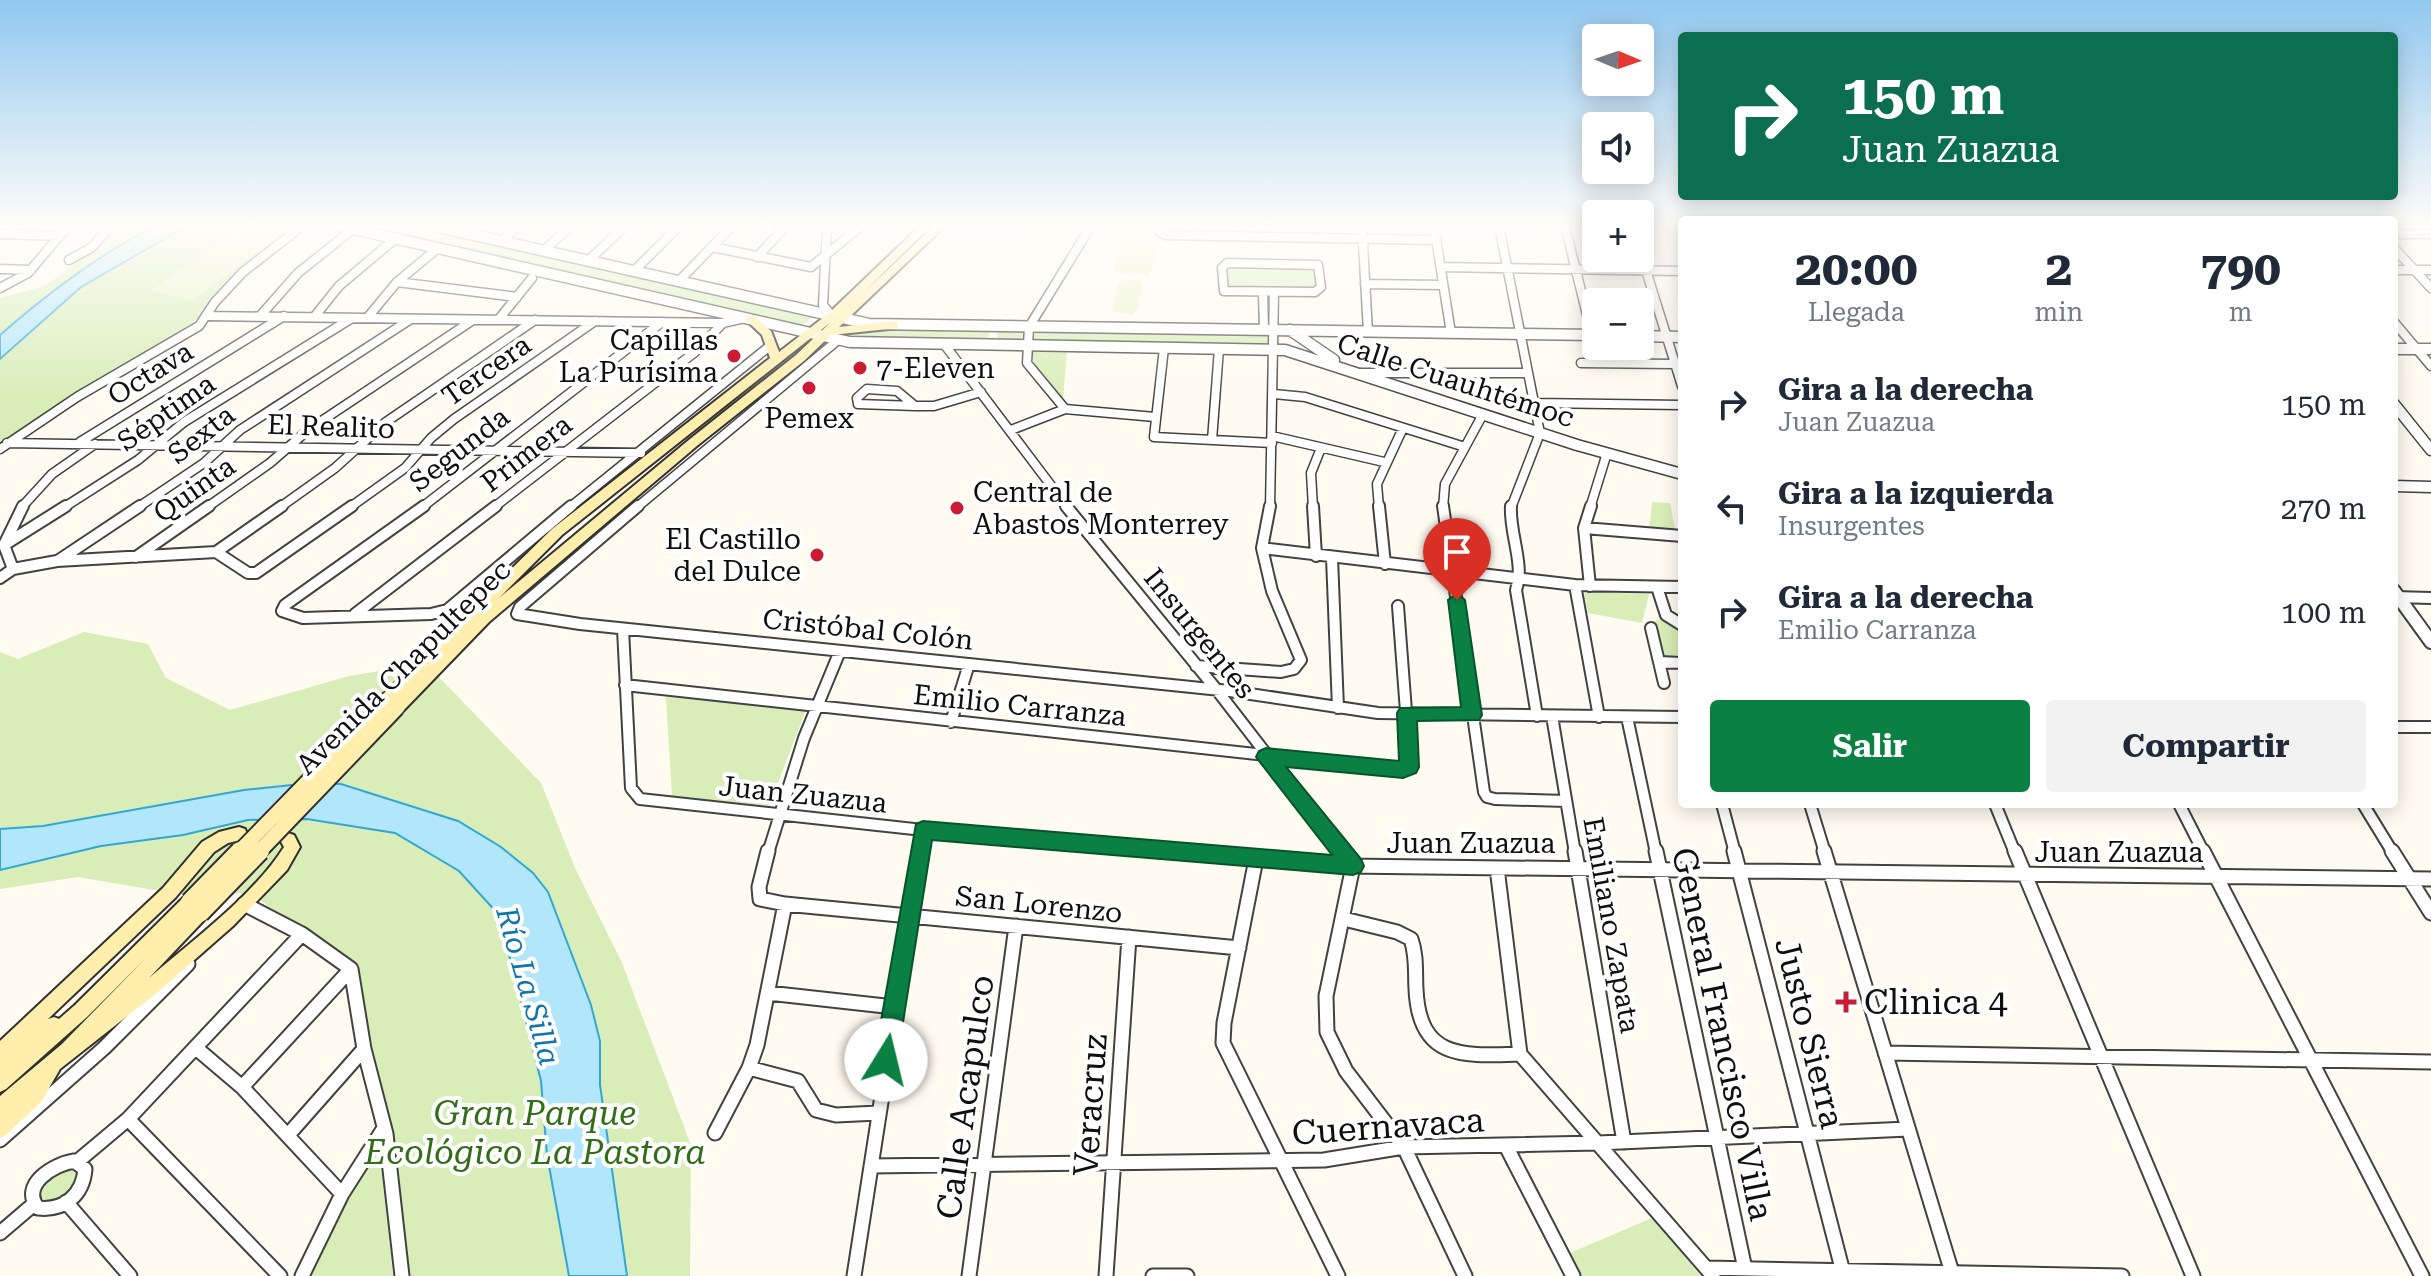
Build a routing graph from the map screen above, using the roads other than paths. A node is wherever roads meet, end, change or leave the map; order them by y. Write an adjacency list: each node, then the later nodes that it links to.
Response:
1 (1443, 285): 51 (street)
2 (230, 286): 28 (street)
3 (287, 286): 26 (street)
4 (340, 286): 29 (street)
5 (394, 286): 31 (street)
6 (425, 286): 23 (street)
7 (526, 286): 23 (street)
8 (605, 286): 22 (street)
9 (649, 286): 22 (street)
10 (701, 286): 24 (street)
11 (824, 286): 34 (street)
12 (870, 286): 34 (main road, Avenida Chapultepec)
13 (879, 286): 25 (main road, Avenida Chapultepec)
14 (1054, 286): 44 (street)
15 (1224, 286): 20 (street)
16 (1319, 286): 21 (street)
17 (1365, 286): 48 (street)
18 (1511, 286): 52 (street)
19 (1651, 286): 56 (street)
20 (1263, 292): 21 (street); 47 (street)
21 (1274, 292): 47 (street)
22 (648, 295): 33 (street)
23 (517, 297): 36 (street)
24 (764, 299): 33 (street); 34 (street)
25 (859, 305): 34 (main road, Avenida Chapultepec); 41 (main road)
26 (261, 315): 27 (street); 28 (street)
27 (286, 315): 29 (street); 93 (street, Octava)
28 (208, 316): 97 (street)
29 (315, 316): 30 (street)
30 (354, 317): 31 (street); 95 (street, Séptima)
31 (368, 317): 32 (street)
32 (413, 318): 35 (street); 96 (street, Sexta)
33 (749, 318): 40 (street); 49 (street); 59 (main road)
34 (838, 318): 41 (street); 49 (main road, Avenida Chapultepec); 54 (main road, Avenida Chapultepec)
35 (475, 319): 36 (street); 98 (street, Quinta)
36 (499, 319): 37 (street)
37 (535, 320): 38 (street); 100 (street)
38 (595, 321): 39 (street); 104 (street, Tercera)
39 (662, 322): 40 (street); 102 (street, Segunda)
40 (723, 323): 105 (street, Primera)
41 (869, 324): 42 (street)
42 (894, 325): 43 (street); 54 (main road)
43 (984, 326): 44 (street); 60 (street)
44 (1029, 327): 45 (street); 61 (street)
45 (1048, 327): 47 (street); 62 (street)
46 (2398, 327): 67 (street)
47 (1270, 330): 50 (street); 65 (street)
48 (1368, 332): 50 (street); 51 (street)
49 (811, 333): 54 (main road); 69 (main road, Avenida Chapultepec)
50 (1292, 333): 65 (street); 73 (street)
51 (1451, 333): 52 (street)
52 (1521, 334): 53 (street); 74 (street)
53 (1582, 335)
54 (831, 336): 58 (street, Calle Cuauhtémoc); 79 (main road, Avenida Chapultepec); 85 (street)
55 (1654, 337): 56 (street)
56 (1667, 337): 57 (street); 71 (street)
57 (1678, 337)
58 (944, 344): 60 (street, Calle Cuauhtémoc); 77 (street, Insurgentes)
59 (771, 345): 69 (main road); 76 (street)
60 (980, 345): 61 (street, Calle Cuauhtémoc)
61 (1026, 347): 62 (street, Calle Cuauhtémoc); 83 (street)
62 (1045, 347): 63 (street, Calle Cuauhtémoc)
63 (1164, 348): 64 (street, Calle Cuauhtémoc); 87 (street)
64 (1219, 349): 65 (street, Calle Cuauhtémoc); 91 (street)
65 (1275, 349): 73 (street, Calle Cuauhtémoc); 78 (street)
66 (2398, 349): 67 (street)
67 (2416, 349): 68 (street); 72 (street)
68 (2431, 349)
69 (776, 358): 76 (main road, Avenida Chapultepec)
70 (1581, 363): 71 (street)
71 (1675, 364): 75 (street)
72 (2431, 366)
73 (1355, 372): 74 (street); 86 (street, Calle Cuauhtémoc)
74 (1528, 373): 80 (street)
75 (1678, 373)
76 (740, 379): 79 (main road); 106 (street); 108 (main road, Avenida Chapultepec)
77 (981, 392): 82 (street); 89 (street, Insurgentes)
78 (1274, 394): 88 (street); 92 (street)
79 (750, 398): 85 (main road, Avenida Chapultepec)
80 (1534, 403): 81 (street); 90 (street)
81 (1678, 405)
82 (915, 406): 82 (street)
83 (1065, 409): 87 (street); 89 (street)
84 (2398, 409): 103 (street)
85 (741, 412): 113 (main road, Avenida Chapultepec); 114 (street)
86 (1483, 414): 90 (street, Calle Cuauhtémoc); 99 (street)
87 (1155, 417): 91 (street)
88 (1403, 428): 99 (street); 109 (street)
89 (1011, 430): 147 (street, Insurgentes)
90 (1540, 433): 107 (street, Calle Cuauhtémoc); 129 (street)
91 (1212, 440): 92 (street)
92 (1272, 440): 101 (street); 118 (street)
93 (79, 443): 94 (street, El Realito); 97 (street, El Realito)
94 (97, 443): 95 (street, El Realito); 117 (street, Octava)
95 (157, 443): 96 (street, El Realito); 117 (street, Séptima)
96 (224, 445): 98 (street, El Realito); 124 (street, Sexta)
97 (4, 446)
98 (289, 446): 100 (street, El Realito); 122 (street, Quinta)
99 (1465, 447): 127 (street)
100 (358, 448): 104 (street, El Realito); 119 (street)
101 (1321, 448): 109 (street); 121 (street)
102 (495, 450): 104 (street, El Realito); 105 (street, El Realito); 138 (street, Segunda)
103 (2431, 450)
104 (421, 451): 119 (street, Tercera)
105 (563, 451): 106 (street, El Realito); 138 (street, Primera)
106 (638, 453): 108 (street, El Realito); 138 (street)
107 (1607, 453): 110 (street, Calle Cuauhtémoc); 115 (street)
108 (654, 455): 113 (main road); 120 (main road, Avenida Chapultepec)
109 (1384, 462): 125 (street)
110 (1678, 473)
111 (2398, 486): 112 (street)
112 (2431, 487)
113 (624, 503): 114 (main road, Avenida Chapultepec)
114 (605, 526): 120 (main road); 141 (street, Cristóbal Colón); 151 (main road, Avenida Chapultepec)
115 (1584, 528): 116 (street); 131 (street)
116 (1678, 536)
117 (4, 545): 126 (street)
118 (1262, 548): 121 (street); 147 (street)
119 (216, 552): 122 (street)
120 (533, 554): 151 (main road, Avenida Chapultepec)
121 (1316, 556): 123 (street)
122 (134, 558): 124 (street)
123 (1332, 558): 125 (street); 153 (street)
124 (57, 561): 126 (street)
125 (1385, 564): 127 (street)
126 (13, 569): 128 (street)
127 (1453, 571): 129 (street); 155 (street)
128 (0, 578)
129 (1520, 578): 130 (street); 156 (street)
130 (1575, 585): 131 (street); 158 (street)
131 (1590, 586): 132 (street)
132 (1657, 587): 133 (street); 139 (street)
133 (1678, 587)
134 (2398, 595): 136 (street)
135 (2398, 598): 142 (street)
136 (2431, 598)
137 (1398, 606): 154 (street)
138 (353, 615)
139 (1678, 622)
140 (1651, 628): 144 (street)
141 (623, 629): 143 (street, Cristóbal Colón); 149 (street, Juan Zuazua)
142 (2431, 642)
143 (840, 651): 146 (street, Cristóbal Colón); 152 (street)
144 (1659, 662): 145 (street); 148 (street)
145 (1678, 663)
146 (969, 664): 150 (street, Cristóbal Colón); 161 (street)
147 (1196, 666): 150 (street, Insurgentes)
148 (1664, 683)
149 (625, 685): 152 (street, Emilio Carranza); 171 (street, Juan Zuazua)
150 (1216, 689): 153 (street, Cristóbal Colón); 164 (street, Insurgentes)
151 (393, 703): 188 (main road, Avenida Chapultepec, bridge)
152 (815, 706): 161 (street, Emilio Carranza); 171 (street)
153 (1338, 708): 154 (street, Cristóbal Colón)
154 (1407, 713): 155 (street, Cristóbal Colón); 164 (street, Emilio Carranza)
155 (1472, 715): 156 (street, Cristóbal Colón); 165 (street)
156 (1537, 716): 157 (street, Cristóbal Colón)
157 (1552, 716): 158 (street, Cristóbal Colón); 165 (street, Emiliano Zapata)
158 (1599, 717): 159 (street, Cristóbal Colón)
159 (1627, 717): 160 (street, Cristóbal Colón); 179 (street, General Francisco Villa)
160 (1678, 717)
161 (951, 722): 164 (street, Emilio Carranza)
162 (2398, 727): 163 (street)
163 (2431, 727)
164 (1266, 757): 176 (street, Insurgentes)
165 (1566, 801): 178 (street, Emiliano Zapata)
166 (1723, 808): 180 (street, Justo Sierra)
167 (1811, 808): 181 (street)
168 (1997, 808): 182 (street)
169 (2181, 808): 183 (street)
170 (2365, 808): 184 (street)
171 (776, 815): 172 (street, Juan Zuazua); 186 (street)
172 (923, 830): 175 (street, Juan Zuazua); 190 (street)
173 (239, 834): 202 (main road)
174 (288, 840): 187 (main road)
175 (1256, 859): 176 (street, Juan Zuazua); 195 (street)
176 (1353, 866): 177 (street, Juan Zuazua); 191 (street)
177 (1497, 868): 178 (street, Juan Zuazua); 204 (street)
178 (1578, 868): 179 (street, Juan Zuazua); 222 (street, Emiliano Zapata)
179 (1659, 869): 180 (street, Juan Zuazua); 220 (street, General Francisco Villa)
180 (1739, 871): 181 (street, Juan Zuazua); 218 (street, Justo Sierra)
181 (1830, 871): 182 (street, Juan Zuazua); 203 (street)
182 (2024, 875): 183 (street, Juan Zuazua); 206 (street)
183 (2216, 876): 184 (street, Juan Zuazua); 207 (street)
184 (2409, 879): 185 (street, Juan Zuazua); 189 (street)
185 (2431, 879)
186 (785, 904): 190 (street, San Lorenzo); 197 (street)
187 (242, 906): 193 (street); 205 (main road); 221 (street)
188 (195, 908): 199 (main road, Avenida Chapultepec); 205 (main road, Avenida Chapultepec)
189 (2431, 913)
190 (910, 915): 192 (street, San Lorenzo); 198 (street)
191 (1344, 919): 204 (street); 225 (street)
192 (1016, 926): 194 (street, San Lorenzo); 229 (street, Calle Acapulco)
193 (302, 934): 196 (street); 200 (street)
194 (1129, 937): 195 (street, San Lorenzo); 228 (street, Veracruz)
195 (1239, 948): 227 (street)
196 (351, 969): 201 (street); 210 (street)
197 (768, 993): 198 (street); 209 (street)
198 (894, 1007): 212 (street)
199 (83, 1009): 211 (main road); 211 (main road)
200 (196, 1048): 210 (street); 213 (street)
201 (364, 1049): 214 (street); 219 (street)
202 (0, 1053)
203 (1885, 1053): 206 (street); 216 (street)
204 (1520, 1054): 223 (street)
205 (61, 1056): 211 (main road, Avenida Chapultepec); 215 (main road)
206 (2100, 1056): 207 (street); 252 (street)
207 (2309, 1058): 208 (street); 253 (street)
208 (2431, 1062)
209 (749, 1068): 212 (street); 217 (street)
210 (242, 1087): 219 (street)
211 (3, 1088)
212 (878, 1113): 230 (street)
213 (128, 1119): 226 (street); 241 (street)
214 (384, 1128): 231 (street); 243 (street)
215 (0, 1129)
216 (1908, 1129): 218 (street, Cuernavaca); 238 (street)
217 (715, 1133)
218 (1807, 1133): 220 (street, Cuernavaca); 237 (street, Justo Sierra)
219 (288, 1135): 231 (street)
220 (1717, 1138): 222 (street, Cuernavaca); 235 (street, General Francisco Villa)
221 (0, 1140)
222 (1624, 1142): 223 (street, Cuernavaca)
223 (1598, 1143): 224 (street, Cuernavaca); 236 (street)
224 (1506, 1146): 225 (street, Cuernavaca); 250 (street)
225 (1404, 1147): 227 (street, Cuernavaca); 249 (street)
226 (78, 1161): 232 (street); 233 (street)
227 (1283, 1161): 228 (street, Cuernavaca); 248 (street)
228 (1114, 1163): 229 (street, Cuernavaca); 246 (street, Veracruz)
229 (984, 1164): 230 (street, Cuernavaca); 245 (street, Calle Acapulco)
230 (871, 1166): 244 (street)
231 (342, 1194): 242 (street)
232 (66, 1202): 233 (street); 240 (street)
233 (34, 1204): 234 (street)
234 (0, 1233)
235 (1745, 1269): 236 (street); 237 (street)
236 (1710, 1272)
237 (1843, 1274): 238 (street)
238 (1952, 1274): 251 (street)
239 (1180, 1275): 247 (street)
240 (130, 1276)
241 (280, 1276)
242 (302, 1276)
243 (402, 1276)
244 (854, 1276)
245 (969, 1276)
246 (1106, 1276)
247 (1153, 1276)
248 (1338, 1276)
249 (1465, 1276)
250 (1573, 1276)
251 (2122, 1276)
252 (2193, 1276)
253 (2422, 1276)

